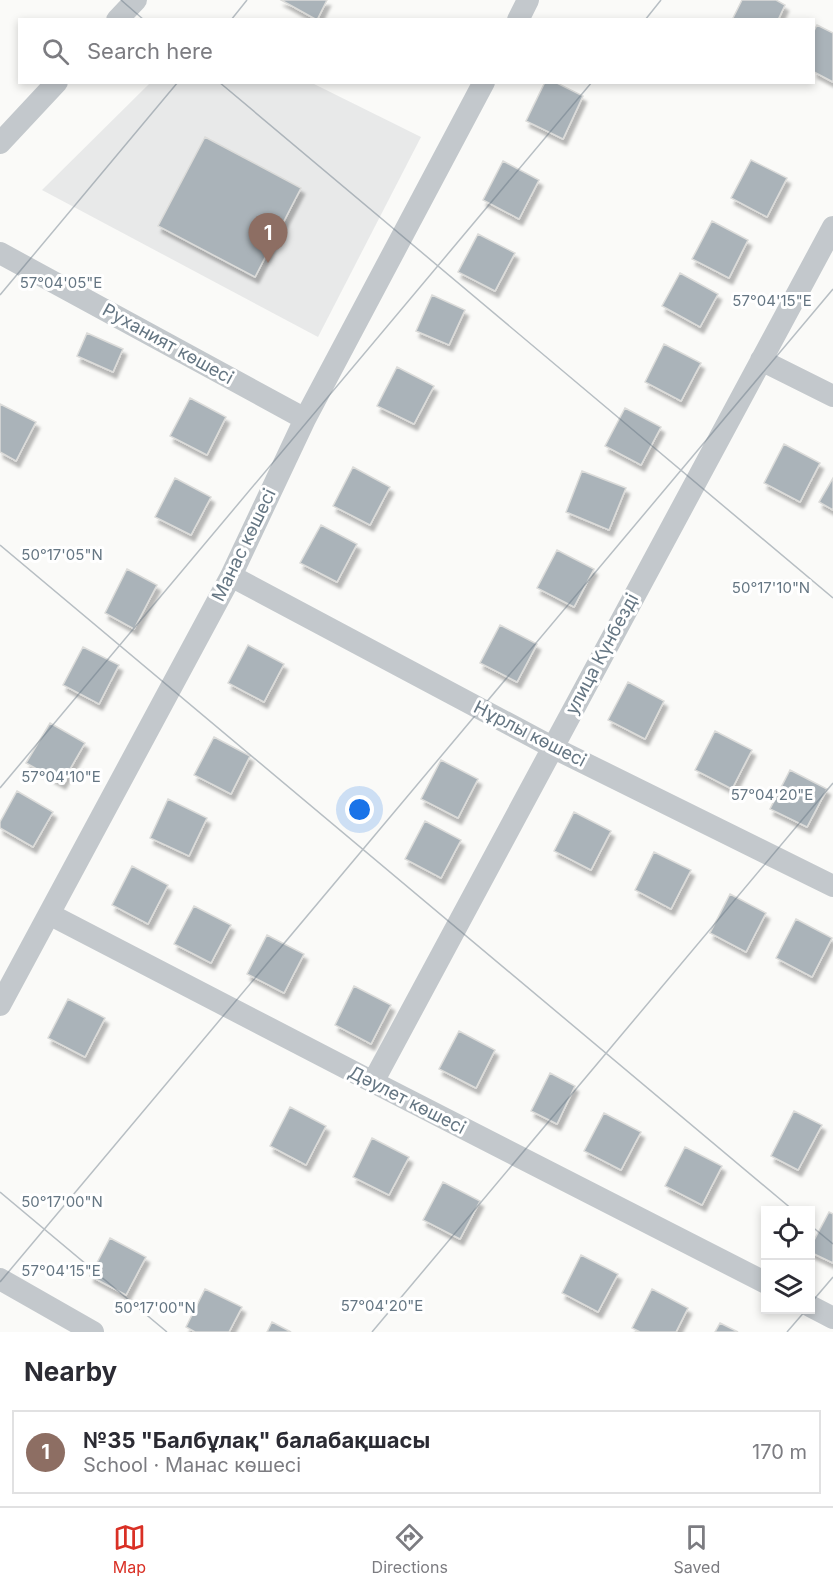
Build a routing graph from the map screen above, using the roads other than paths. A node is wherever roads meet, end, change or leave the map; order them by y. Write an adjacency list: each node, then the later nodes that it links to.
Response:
1 (136, 0): 3 (street)
2 (528, 0): 4 (street)
3 (119, 18)
4 (519, 18)
5 (55, 84): 7 (street)
6 (483, 84): 12 (street, Манас көшесі)
7 (0, 142)
8 (833, 227): 10 (street, улица Күнбезді)
9 (0, 253): 12 (street, Руханият көшесі)
10 (761, 360): 11 (street); 14 (street, улица Күнбезді)
11 (833, 396)
12 (305, 419): 13 (street, Манас көшесі)
13 (231, 576): 14 (street, Нұрлы көшесі); 16 (street, Манас көшесі)
14 (552, 747): 15 (street, Нұрлы көшесі); 18 (street, улица Күнбезді)
15 (833, 886)
16 (49, 914): 17 (street, Манас көшесі); 18 (street, Дәулет көшесі)
17 (0, 1005)
18 (373, 1082): 20 (street, Дәулет көшесі)
19 (0, 1279): 23 (street)
20 (761, 1281)
21 (815, 1309): 22 (street)
22 (833, 1318)
23 (93, 1332)

